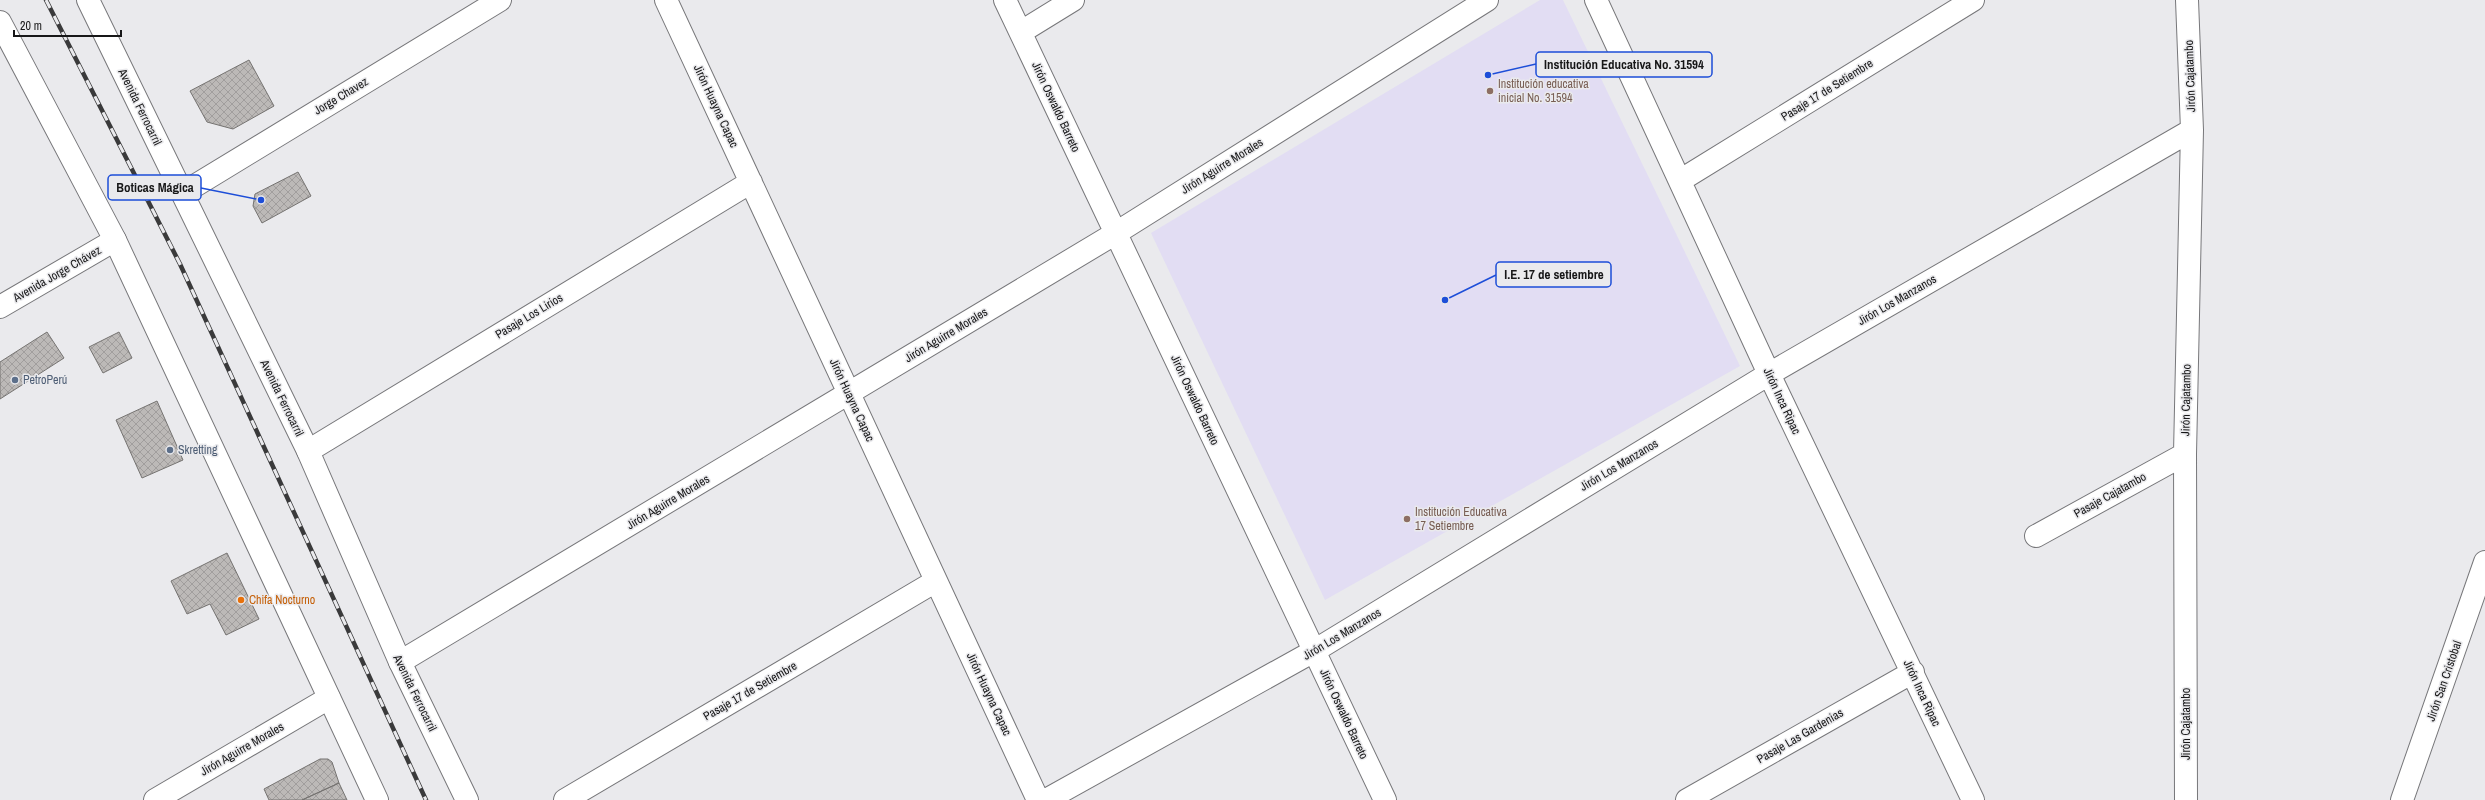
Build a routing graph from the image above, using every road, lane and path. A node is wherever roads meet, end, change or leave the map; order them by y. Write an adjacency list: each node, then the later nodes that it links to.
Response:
1 (88, 0): 15 (street, Avenida Ferrocarril)
2 (500, 0): 15 (street, Jorge Chavez)
3 (666, 0): 14 (street, Jirón Huayna Capac)
4 (1006, 0): 11 (street, Jirón Oswaldo Barreto)
5 (1073, 0): 11 (street)
6 (1487, 0): 16 (street, Jirón Aguirre Morales)
7 (1596, 0): 13 (street, Jirón Inca Ripac)
8 (1973, 0): 13 (street, Pasaje 17 de Setiembre)
9 (2188, 0): 12 (street, Jirón Cajatambo)
10 (0, 22): 17 (street)
11 (1021, 32): 16 (street, Jirón Oswaldo Barreto)
12 (2192, 130): 19 (street, Jirón Los Manzanos); 22 (street, Jirón Cajatambo)
13 (1681, 180): 19 (street, Jirón Inca Ripac)
14 (751, 182): 20 (street, Jirón Huayna Capac); 21 (street, Pasaje Los Lirios)
15 (183, 193): 21 (street, Avenida Ferrocarril)
16 (1116, 233): 20 (street, Jirón Aguirre Morales); 26 (street, Jirón Oswaldo Barreto)
17 (115, 240): 18 (street, Avenida Jorge Chávez); 29 (street)
18 (0, 307)
19 (1769, 374): 26 (street, Jirón Los Manzanos); 28 (street, Jirón Inca Ripac)
20 (849, 393): 25 (street, Jirón Huayna Capac); 27 (street, Jirón Aguirre Morales)
21 (308, 451): 27 (street, Avenida Ferrocarril)
22 (2185, 454): 23 (street, Pasaje Cajatambo); 39 (street, Jirón Cajatambo)
23 (2036, 536)
24 (2485, 562): 40 (street, Jirón San Cristobal)
25 (936, 581): 33 (street, Pasaje 17 de Setiembre); 34 (street, Jirón Huayna Capac)
26 (1314, 651): 35 (street, Jirón Los Manzanos); 36 (street, Jirón Oswaldo Barreto)
27 (400, 662): 32 (street, Avenida Ferrocarril)
28 (1912, 672): 37 (street, Pasaje Las Gardenias); 38 (street, Jirón Inca Ripac)
29 (329, 698): 30 (street, Jirón Aguirre Morales); 31 (street)
30 (155, 800)
31 (377, 800)
32 (467, 800)
33 (565, 800)
34 (1038, 800)
35 (1046, 800)
36 (1385, 800)
37 (1687, 800)
38 (1973, 800)
39 (2186, 800)
40 (2402, 800)

